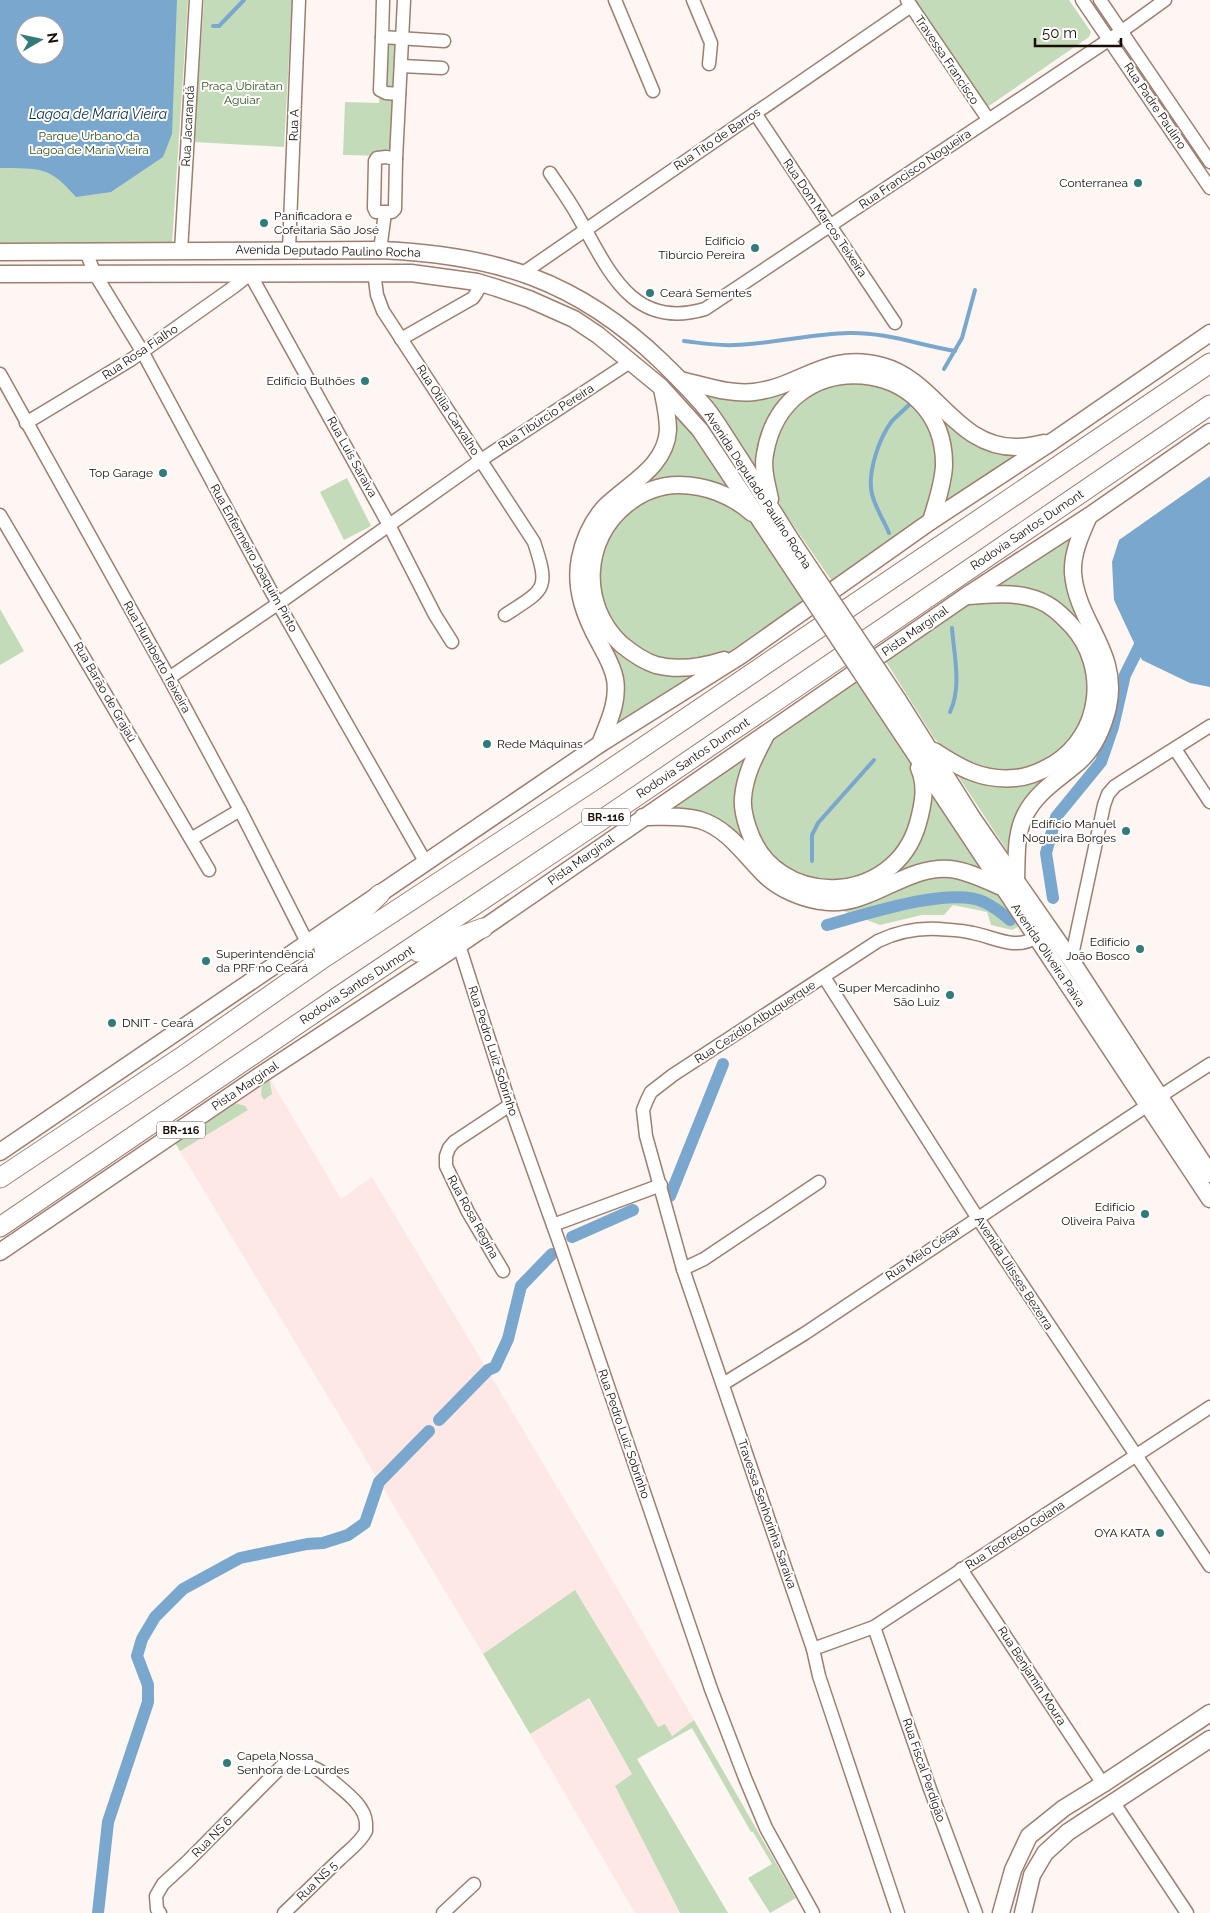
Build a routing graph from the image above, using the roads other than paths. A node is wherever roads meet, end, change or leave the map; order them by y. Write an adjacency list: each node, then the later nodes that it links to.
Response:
1 (196, 0): 32 (street, Rua Jacarandá)
2 (299, 0): 30 (street, Rua A)
3 (383, 0): 12 (street)
4 (404, 0): 13 (street)
5 (615, 0): 19 (street)
6 (693, 0): 16 (street)
7 (1082, 0): 14 (street, Rua Padre Paulino)
8 (1100, 0): 11 (street, Rua Padre Paulino)
9 (1165, 0): 11 (street, Rua Francisco Nogueira)
10 (909, 3): 21 (street, Rua Tito de Barros); 22 (street, Travessa Francisco)
11 (1122, 31): 14 (street, Rua Francisco Nogueira); 24 (street, Rua Padre Paulino)
12 (382, 37): 13 (street); 20 (street)
13 (402, 38): 15 (street); 17 (street)
14 (1109, 39): 22 (street, Rua Francisco Nogueira); 26 (street, Rua Padre Paulino)
15 (444, 41)
16 (709, 64)
17 (401, 66): 18 (street); 20 (street)
18 (442, 68)
19 (653, 91)
20 (400, 94): 23 (street)
21 (755, 113): 28 (street, Rua Dom Marcos Teixeira); 29 (street, Rua Tito de Barros)
22 (988, 120): 28 (street, Rua Francisco Nogueira)
23 (396, 159): 27 (street); 27 (street)
24 (1210, 162)
25 (550, 173): 29 (street, Rua Francisco Nogueira)
26 (1210, 188)
27 (385, 213): 31 (street)
28 (830, 226): 29 (street, Rua Francisco Nogueira); 41 (street, Rua Dom Marcos Teixeira)
29 (584, 230): 36 (street, Rua Tito de Barros)
30 (289, 249): 31 (main road, Avenida Deputado Paulino Rocha); 32 (main road, Avenida Deputado Paulino Rocha)
31 (380, 250): 36 (main road, Avenida Deputado Paulino Rocha)
32 (181, 251): 34 (main road, Avenida Deputado Paulino Rocha)
33 (0, 252): 34 (main road, Avenida Deputado Paulino Rocha)
34 (86, 252): 38 (street, Rua Enfermeiro Joaquim Pinto)
35 (374, 272): 39 (main road, Avenida Deputado Paulino Rocha); 40 (main road, Avenida Deputado Paulino Rocha); 43 (street, Rua Otília Carvalho)
36 (523, 272): 48 (main road, Avenida Deputado Paulino Rocha)
37 (0, 274): 38 (main road, Avenida Deputado Paulino Rocha)
38 (95, 274): 39 (main road, Avenida Deputado Paulino Rocha); 44 (street, Rua Enfermeiro Joaquim Pinto)
39 (250, 274): 44 (street, Rua Rosa Fialho); 59 (street, Rua Luís Saraiva)
40 (477, 282): 43 (street); 45 (main road, Avenida Deputado Paulino Rocha)
41 (895, 323)
42 (1210, 333): 53 (main road)
43 (402, 339): 54 (street, Rua Otília Carvalho)
44 (142, 351): 51 (street, Rua Rosa Fialho); 61 (street, Rua Enfermeiro Joaquim Pinto)
45 (630, 362): 49 (main road, Avenida Deputado Paulino Rocha); 54 (street, Rua Tibúrcio Pereira)
46 (1210, 363): 88 (highway, BR-116)
47 (0, 374): 51 (street, Rua Humberto Teixeira)
48 (680, 380): 53 (main road); 56 (main road, Avenida Deputado Paulino Rocha)
49 (662, 387): 56 (main road, Avenida Deputado Paulino Rocha); 69 (main road)
50 (1210, 405): 85 (highway, Rodovia Santos Dumont / BR-116)
51 (26, 423): 65 (street, Rua Humberto Teixeira)
52 (1210, 432): 57 (main road, Pista Marginal / BR-116)
53 (1053, 440): 58 (main road)
54 (481, 460): 59 (street, Rua Tibúrcio Pereira); 62 (street, Rua Otília Carvalho)
55 (0, 515): 76 (street, Rua Barão de Grajaú)
56 (767, 516): 58 (main road); 64 (main road); 66 (main road, Avenida Deputado Paulino Rocha, bridge)
57 (1089, 516): 60 (main road, Pista Marginal / BR-116); 79 (main road)
58 (931, 522): 64 (main road)
59 (389, 525): 61 (street); 63 (street, Rua Luís Saraiva)
60 (966, 596): 68 (main road, Pista Marginal / BR-116); 71 (main road)
61 (279, 603): 65 (street); 77 (street, Rua Enfermeiro Joaquim Pinto)
62 (505, 616)
63 (452, 642)
64 (740, 656): 69 (main road)
65 (169, 678): 74 (street, Rua Humberto Teixeira)
66 (892, 705): 70 (main road, Avenida Oliveira Paiva); 71 (main road, Avenida Oliveira Paiva)
67 (1210, 726): 72 (street)
68 (768, 732): 70 (main road); 75 (main road, Pista Marginal / BR-116)
69 (600, 744): 77 (main road)
70 (910, 747): 79 (main road, Avenida Oliveira Paiva)
71 (929, 747): 79 (main road, Avenida Oliveira Paiva)
72 (1175, 749): 73 (street); 86 (street)
73 (1210, 802)
74 (240, 810): 76 (street); 83 (street, Rua Humberto Teixeira)
75 (643, 817): 79 (main road); 81 (main road, Pista Marginal / BR-116)
76 (191, 839): 78 (street, Rua Barão de Grajaú)
77 (426, 863): 80 (main road)
78 (209, 870)
79 (1010, 884): 82 (main road, Avenida Oliveira Paiva); 86 (main road, Avenida Oliveira Paiva)
80 (380, 894): 83 (main road); 88 (highway)
81 (483, 928): 84 (main road, Pista Marginal / BR-116); 85 (highway)
82 (1036, 936): 87 (street, Rua Cezídio Albuquerque); 90 (main road, Avenida Oliveira Paiva)
83 (308, 944): 93 (main road)
84 (459, 945): 91 (street, Rua Pedro Luiz Sobrinho); 103 (main road, Pista Marginal / BR-116)
85 (398, 958): 102 (highway, Rodovia Santos Dumont / BR-116)
86 (1071, 960): 90 (main road, Avenida Oliveira Paiva)
87 (824, 977): 98 (street, Rua Cezídio Albuquerque); 100 (street, Avenida Ulisses Bezerra)
88 (291, 981): 92 (highway, BR-116)
89 (1210, 1064): 90 (street, Rua Melo César)
90 (1154, 1101): 95 (main road, Avenida Oliveira Paiva); 99 (main road, Avenida Oliveira Paiva); 100 (street, Rua Melo César)
91 (510, 1105): 101 (street, Rua Pedro Luiz Sobrinho); 105 (street, Rua Rosa Regina)
92 (41, 1150): 94 (highway); 96 (highway, BR-116)
93 (0, 1152)
94 (0, 1167)
95 (1210, 1174)
96 (0, 1178)
97 (819, 1182): 104 (street)
98 (661, 1185): 101 (street); 104 (street, Rua Cezídio Albuquerque)
99 (1210, 1199)
100 (977, 1217): 106 (street, Rua Melo César); 108 (street, Avenida Ulisses Bezerra)
101 (553, 1225): 122 (street, Rua Pedro Luiz Sobrinho)
102 (0, 1227)
103 (0, 1252)
104 (683, 1269): 106 (street, Travessa Senhorinha Saraiva)
105 (503, 1271)
106 (723, 1384): 112 (street, Travessa Senhorinha Saraiva)
107 (1210, 1407): 108 (street, Rua Teofredo Goiana)
108 (1136, 1457): 109 (street, Avenida Ulisses Bezerra); 110 (street, Rua Teofredo Goiana)
109 (1210, 1566)
110 (961, 1569): 111 (street, Rua Teofredo Goiana); 116 (street, Rua Benjamin Moura)
111 (874, 1627): 112 (street, Rua Teofredo Goiana); 124 (street, Rua Fiscal Perdigão)
112 (813, 1649): 123 (street, Travessa Senhorinha Saraiva)
113 (1210, 1713): 116 (main road)
114 (1210, 1740): 117 (main road)
115 (282, 1766): 119 (street, Rua NS 6); 120 (street, Rua NS 5)
116 (1103, 1784): 125 (main road)
117 (1114, 1803): 126 (main road); 127 (street)
118 (474, 1884): 121 (street)
119 (160, 1913)
120 (284, 1913)
121 (443, 1913)
122 (813, 1913)
123 (898, 1913)
124 (976, 1913)
125 (1001, 1913)
126 (1022, 1913)
127 (1187, 1913)

